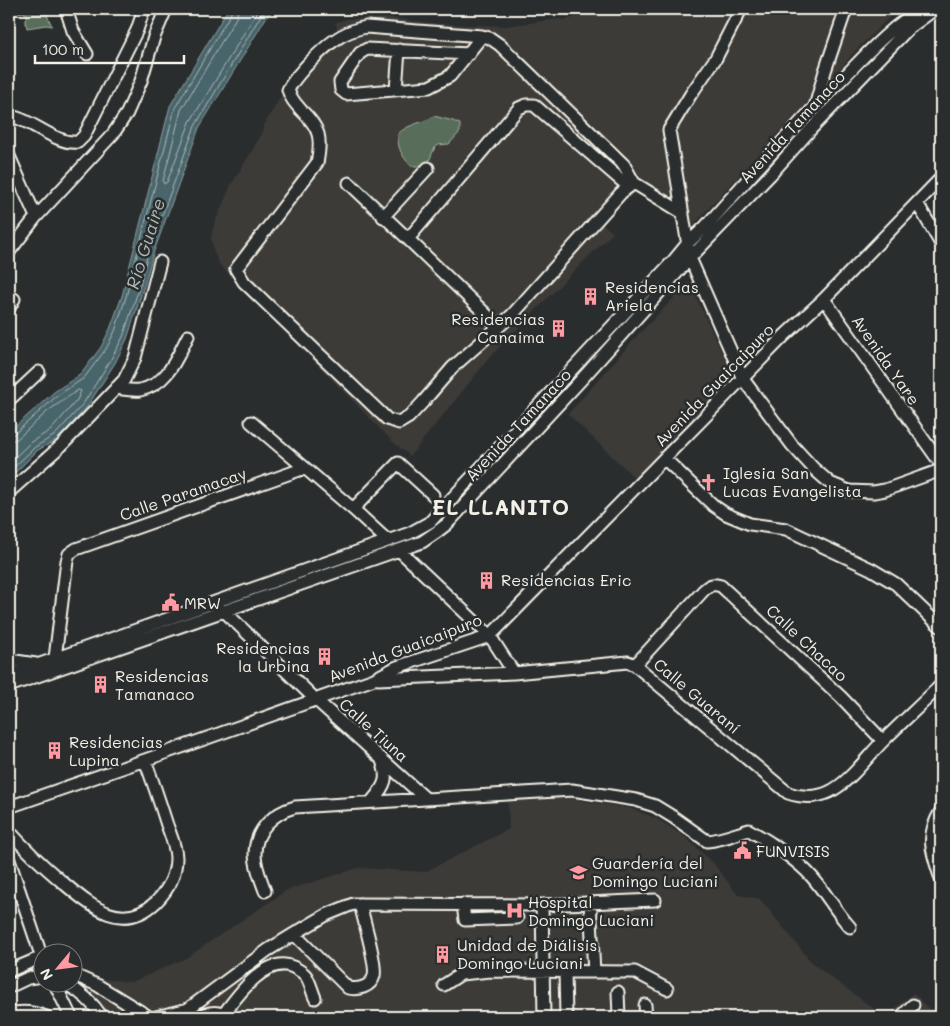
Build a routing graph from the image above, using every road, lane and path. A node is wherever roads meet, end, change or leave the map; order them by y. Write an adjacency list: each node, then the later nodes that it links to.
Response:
1 (66, 9): 10 (street)
2 (144, 9): 14 (street)
3 (166, 9): 22 (street)
4 (742, 9): 21 (street)
5 (846, 9): 13 (street)
6 (923, 9): 13 (street, Avenida Tamanaco)
7 (935, 9): 28 (street, Avenida Tamanaco)
8 (482, 36): 11 (street); 19 (street); 32 (street)
9 (399, 50): 11 (street); 12 (street); 12 (street)
10 (87, 54)
11 (469, 54): 12 (street)
12 (396, 90)
13 (816, 105): 25 (street, Avenida Tamanaco)
14 (9, 116)
15 (9, 156): 22 (street)
16 (428, 168): 23 (street)
17 (941, 178): 20 (street, Avenida Guaicaipuro)
18 (349, 183): 23 (street)
19 (632, 185): 21 (street); 24 (street); 32 (street)
20 (917, 203): 26 (street); 31 (street, Avenida Guaicaipuro)
21 (683, 213): 25 (street)
22 (36, 217): 27 (street)
23 (383, 217): 24 (street)
24 (408, 239): 32 (street)
25 (688, 243): 28 (street); 46 (street, Avenida Tamanaco)
26 (941, 244)
27 (11, 249): 30 (street)
28 (690, 258): 35 (street); 47 (street, Avenida Tamanaco)
29 (160, 262): 36 (street)
30 (9, 263)
31 (824, 300): 35 (street, Avenida Guaicaipuro); 40 (street, Avenida Yare)
32 (498, 326)
33 (188, 336): 36 (street)
34 (40, 372): 37 (street)
35 (743, 379): 39 (street, Avenida Guaicaipuro); 42 (street)
36 (116, 388): 43 (street)
37 (9, 400)
38 (251, 422): 41 (street)
39 (665, 459): 49 (street); 50 (street, Avenida Guaicaipuro)
40 (941, 464)
41 (305, 468): 45 (street); 51 (street, Calle Paramacay)
42 (941, 470)
43 (9, 492)
44 (433, 495): 45 (street)
45 (354, 509): 46 (street)
46 (388, 541): 48 (street, Avenida Tamanaco)
47 (400, 550): 48 (street, Avenida Tamanaco); 50 (street)
48 (220, 606): 51 (street, Avenida Tamanaco); 58 (street, Avenida Tamanaco); 60 (street, Calle Tiuna)
49 (941, 627)
50 (490, 636): 55 (street); 57 (street, Avenida Guaicaipuro)
51 (55, 658): 53 (street, Avenida Tamanaco)
52 (9, 660): 53 (street)
53 (37, 664): 56 (street, Avenida Tamanaco)
54 (636, 665): 55 (street, Calle Guaraní); 61 (street, Calle Guaraní); 61 (street, Calle Chacao)
55 (514, 673): 57 (street, Calle Guaraní)
56 (9, 675)
57 (374, 679): 60 (street, Avenida Guaicaipuro)
58 (9, 686)
59 (941, 686): 61 (street, Calle Guaraní)
60 (316, 699): 62 (street, Calle Tiuna); 63 (street, Avenida Guaicaipuro)
61 (883, 741)
62 (380, 757): 64 (street, Calle Tiuna); 65 (street)
63 (145, 760): 66 (street, Avenida Guaicaipuro); 68 (street)
64 (426, 798): 65 (street); 78 (street)
65 (372, 801): 71 (street)
66 (9, 807)
67 (941, 810): 70 (street)
68 (9, 831)
69 (9, 860): 80 (street)
70 (941, 879)
71 (265, 891)
72 (655, 900): 73 (street)
73 (590, 903): 76 (street); 85 (street)
74 (360, 904): 75 (street); 79 (street); 79 (street)
75 (463, 904): 76 (street); 77 (street)
76 (542, 905): 84 (street)
77 (517, 918)
78 (850, 928)
79 (294, 934): 96 (street)
80 (37, 944)
81 (32, 962): 82 (street)
82 (9, 971)
83 (565, 971): 84 (street); 85 (street); 106 (street)
84 (543, 972): 88 (street); 105 (street)
85 (594, 972): 90 (street)
86 (32, 977): 89 (street)
87 (82, 978): 103 (street)
88 (444, 985)
89 (9, 987)
90 (667, 989)
91 (618, 992): 107 (street)
92 (61, 994): 101 (street)
93 (80, 994): 102 (street)
94 (315, 998): 99 (street)
95 (645, 1004): 108 (street)
96 (193, 1005): 103 (street); 104 (street)
97 (913, 1005): 109 (street)
98 (9, 1014): 100 (street)
99 (224, 1016): 104 (street)
100 (46, 1017)
101 (71, 1017)
102 (102, 1017)
103 (148, 1017)
104 (198, 1017)
105 (544, 1017)
106 (566, 1017)
107 (619, 1017)
108 (646, 1017)
109 (901, 1017)

